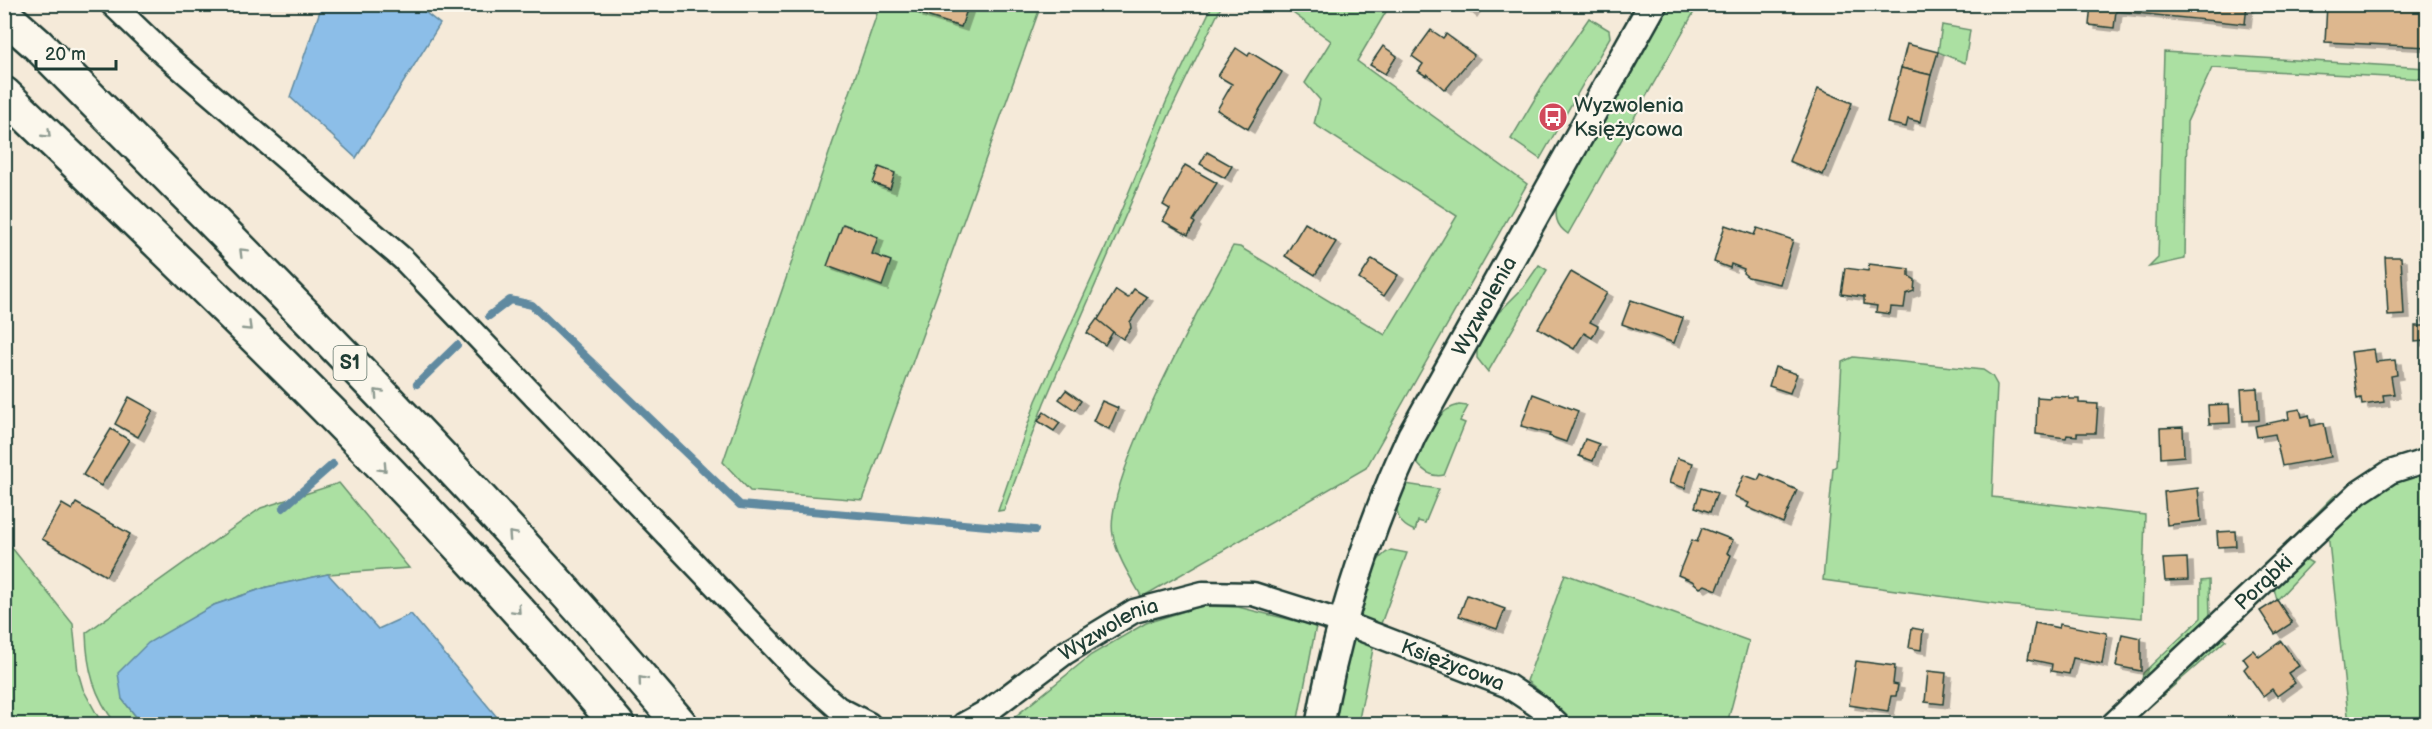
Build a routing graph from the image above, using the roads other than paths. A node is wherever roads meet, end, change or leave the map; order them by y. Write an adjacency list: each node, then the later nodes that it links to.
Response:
1 (112, 4): 9 (street)
2 (1653, 4): 6 (street, Wyzwolenia)
3 (4, 15): 8 (highway, S1, one-way to 3)
4 (4, 93): 7 (highway, S1, one-way to 7)
5 (2427, 460): 13 (street, Porąbki)
6 (1342, 622): 10 (street, Wyzwolenia); 11 (street, Wyzwolenia); 12 (street, Księżycowa)
7 (617, 724)
8 (680, 724)
9 (869, 724)
10 (964, 724)
11 (1320, 724)
12 (1557, 724)
13 (2114, 724)

